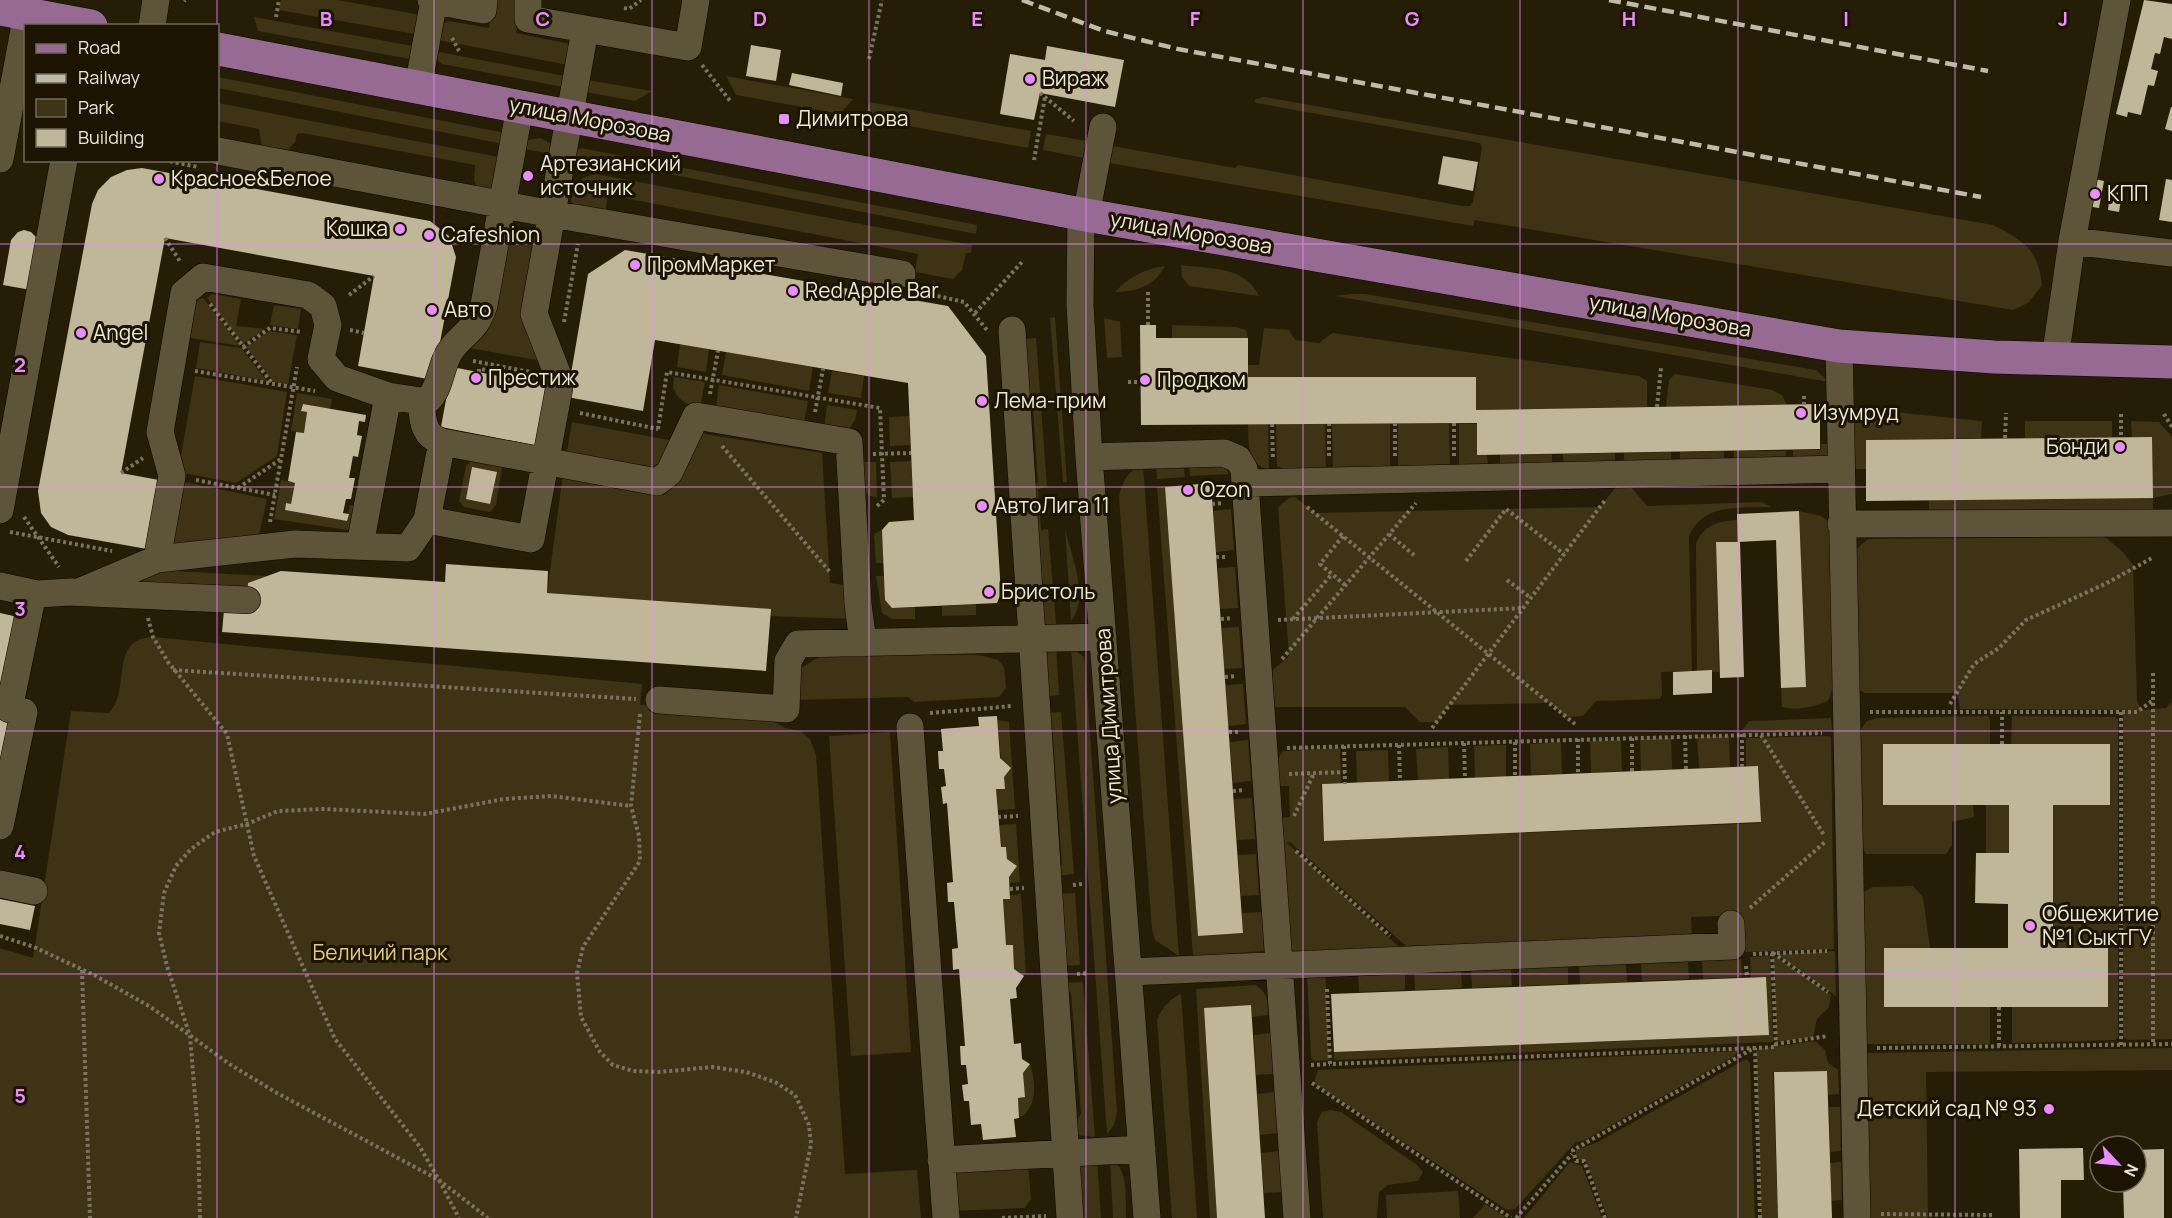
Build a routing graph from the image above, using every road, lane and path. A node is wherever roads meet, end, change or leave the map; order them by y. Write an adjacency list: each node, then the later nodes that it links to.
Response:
1 (156, 0): 16 (street)
2 (279, 0): 14 (path)
3 (432, 0): 4 (street); 20 (street)
4 (484, 0)
5 (528, 0): 17 (street)
6 (641, 0): 11 (path)
7 (696, 0): 17 (street)
8 (882, 0): 19 (path)
9 (2117, 0): 37 (street)
10 (617, 7): 11 (path)
11 (629, 9): 13 (path)
12 (14, 11): 15 (main road); 24 (street)
13 (640, 11)
14 (276, 18)
15 (81, 24)
16 (152, 24)
17 (585, 30): 25 (street)
18 (219, 49): 20 (main road, улица Морозова)
19 (869, 59)
20 (418, 87): 23 (main road, улица Морозова)
21 (1040, 93): 22 (path)
22 (1045, 97): 26 (path); 30 (path)
23 (520, 107): 25 (main road, улица Морозова); 32 (street)
24 (17, 113): 29 (street)
25 (569, 116): 33 (street); 34 (main road, улица Морозова)
26 (1074, 121)
27 (1103, 127): 34 (street, улица Димитрова)
28 (219, 151): 32 (street)
29 (0, 159)
30 (1034, 160)
31 (64, 162): 108 (street)
32 (502, 205): 33 (street); 74 (street)
33 (552, 214): 42 (street); 77 (street)
34 (1083, 214): 52 (main road, улица Морозова); 94 (street, улица Димитрова)
35 (580, 233): 49 (path)
36 (165, 238): 40 (path)
37 (2072, 241): 38 (street); 56 (street)
38 (2172, 253)
39 (1022, 262): 46 (path)
40 (187, 274): 44 (street); 53 (path); 60 (street)
41 (374, 276): 45 (path)
42 (910, 283): 46 (path)
43 (1148, 290): 47 (path)
44 (308, 295): 48 (path); 72 (street)
45 (349, 295)
46 (975, 313): 50 (path)
47 (1148, 325)
48 (302, 332): 51 (path); 53 (path)
49 (562, 333)
50 (1003, 335): 142 (street)
51 (301, 344)
52 (1839, 346): 56 (main road, улица Морозова); 100 (street)
53 (243, 347): 68 (path)
54 (718, 351): 65 (path)
55 (462, 359): 59 (path)
56 (2055, 359): 57 (main road, улица Морозова)
57 (2172, 362)
58 (297, 366): 69 (path)
59 (496, 366): 63 (path); 64 (path)
60 (171, 367): 68 (path); 102 (street)
61 (1661, 368): 76 (path)
62 (823, 369): 73 (path)
63 (479, 372)
64 (534, 373)
65 (713, 380): 73 (path); 81 (path); 86 (path)
66 (1128, 382): 67 (path)
67 (1141, 382)
68 (272, 384): 69 (path)
69 (294, 388): 70 (path); 96 (path)
70 (317, 392)
71 (1804, 393): 75 (path)
72 (388, 396): 74 (street); 117 (street)
73 (818, 397): 87 (path); 93 (path)
74 (421, 401): 90 (street)
75 (1803, 405)
76 (1657, 407)
77 (556, 409): 86 (path); 98 (street)
78 (2006, 413): 89 (path)
79 (2121, 414): 88 (path)
80 (2164, 414): 85 (path)
81 (696, 422): 86 (path); 87 (street); 98 (street); 134 (path)
82 (1454, 423): 95 (path)
83 (1329, 424): 99 (path)
84 (1395, 424): 97 (path)
85 (2172, 427)
86 (658, 429)
87 (811, 436): 92 (street)
88 (2121, 437)
89 (2005, 438)
90 (442, 442): 98 (street); 110 (street)
91 (911, 453): 93 (path)
92 (850, 454): 93 (path); 134 (street)
93 (882, 454): 109 (path)
94 (1089, 457): 105 (street); 141 (street, улица Димитрова)
95 (1454, 458)
96 (281, 459): 106 (path); 107 (path)
97 (1395, 459)
98 (545, 462): 110 (street)
99 (1329, 462)
100 (1841, 469): 101 (street); 112 (street)
101 (1625, 474): 103 (street); 120 (path)
102 (172, 476): 106 (path); 124 (street)
103 (1437, 478): 104 (street); 114 (path)
104 (1277, 482): 105 (street); 115 (path)
105 (1247, 483): 139 (street)
106 (237, 488): 107 (path)
107 (275, 495): 118 (path)
108 (0, 510)
109 (872, 512)
110 (427, 520): 117 (street)
111 (2172, 523): 112 (street)
112 (1841, 524): 155 (street)
113 (0, 531): 116 (path)
114 (1389, 534): 121 (path); 122 (path)
115 (1343, 536): 122 (path); 126 (path)
116 (40, 538): 119 (path); 130 (path)
117 (360, 545): 118 (street)
118 (266, 547): 124 (street)
119 (116, 552)
120 (1564, 554): 125 (path); 132 (path)
121 (1415, 556)
122 (1369, 557): 128 (path); 136 (path)
123 (2152, 558): 151 (path)
124 (157, 559): 130 (street)
125 (1466, 561)
126 (1332, 574): 128 (path); 138 (path)
127 (1507, 580): 132 (path)
128 (1345, 585): 137 (path)
129 (0, 586): 131 (street)
130 (75, 592): 131 (street); 133 (street)
131 (33, 593): 183 (street)
132 (1531, 598): 135 (path)
133 (246, 600)
134 (858, 604): 143 (street)
135 (1523, 608): 136 (path); 144 (path)
136 (1437, 612): 137 (path); 144 (path)
137 (1317, 618): 138 (path); 145 (path)
138 (1293, 619): 139 (path)
139 (1256, 621): 168 (street)
140 (153, 637): 146 (path)
141 (1103, 637): 142 (street); 199 (street, улица Димитрова)
142 (1032, 639): 143 (street); 150 (street)
143 (863, 643): 149 (street)
144 (1488, 654): 156 (path); 157 (path)
145 (1279, 662)
146 (173, 670): 149 (path); 182 (path)
147 (2152, 673): 148 (path)
148 (2152, 701): 153 (path); 205 (path)
149 (647, 704): 179 (path)
150 (1035, 704): 154 (path); 212 (street)
151 (1950, 704)
152 (2002, 712): 153 (path); 155 (path); 165 (path)
153 (2121, 712): 207 (path)
154 (914, 720): 214 (street)
155 (1846, 722): 159 (path); 203 (street)
156 (1575, 724)
157 (1432, 728)
158 (1742, 734): 159 (path); 160 (path); 169 (path)
159 (1761, 734): 185 (path)
160 (1685, 736): 161 (path); 170 (path)
161 (1632, 738): 162 (path); 172 (path)
162 (1578, 740): 163 (path); 174 (path)
163 (1515, 742): 164 (path); 175 (path)
164 (1464, 743): 166 (path); 176 (path)
165 (2002, 744)
166 (1399, 745): 167 (path); 177 (path)
167 (1344, 746): 168 (path); 171 (path)
168 (1266, 762): 173 (path); 184 (street)
169 (1742, 767)
170 (1686, 770)
171 (1345, 772): 173 (path); 178 (path)
172 (1632, 772)
173 (1314, 773): 184 (path)
174 (1578, 773)
175 (1515, 776)
176 (1465, 779)
177 (1400, 781)
178 (1345, 784)
179 (631, 806): 182 (path); 223 (path)
180 (1018, 816): 181 (path)
181 (998, 817)
182 (247, 824): 202 (path); 215 (path)
183 (0, 826)
184 (1277, 834): 195 (path); 197 (street)
185 (1827, 841): 186 (path); 191 (path)
186 (1831, 847)
187 (0, 884): 190 (street)
188 (1023, 888): 189 (path)
189 (1010, 889)
190 (34, 891)
191 (1731, 924): 195 (street)
192 (0, 936): 198 (path)
193 (1837, 950): 194 (path)
194 (1772, 953): 200 (path); 204 (path)
195 (1417, 960): 196 (street)
196 (1326, 964): 197 (street); 208 (path)
197 (1279, 966): 199 (street); 210 (street)
198 (82, 970): 202 (path); 219 (path)
199 (1128, 972): 211 (street, улица Димитрова)
200 (1829, 992)
201 (1999, 1007): 209 (path)
202 (190, 1036): 215 (path); 220 (path)
203 (1852, 1040): 204 (path); 209 (path); 218 (street)
204 (1775, 1044): 208 (path)
205 (2153, 1044): 206 (path); 207 (path)
206 (2172, 1044)
207 (2121, 1045): 209 (path)
208 (1755, 1048): 213 (path); 231 (path)
209 (1999, 1048)
210 (1286, 1066): 227 (street); 228 (path)
211 (1142, 1149): 212 (street); 226 (street, улица Димитрова)
212 (1065, 1153): 214 (street); 217 (street)
213 (1572, 1154): 229 (path); 230 (path)
214 (941, 1160): 224 (street)
215 (439, 1180): 221 (path); 222 (path)
216 (1993, 1215): 218 (path)
217 (1070, 1216): 225 (path)
218 (1856, 1216)
219 (90, 1218)
220 (201, 1218)
221 (459, 1218)
222 (488, 1218)
223 (796, 1218)
224 (946, 1218)
225 (1002, 1218)
226 (1147, 1218)
227 (1296, 1218)
228 (1511, 1218)
229 (1516, 1218)
230 (1605, 1218)
231 (1760, 1218)

